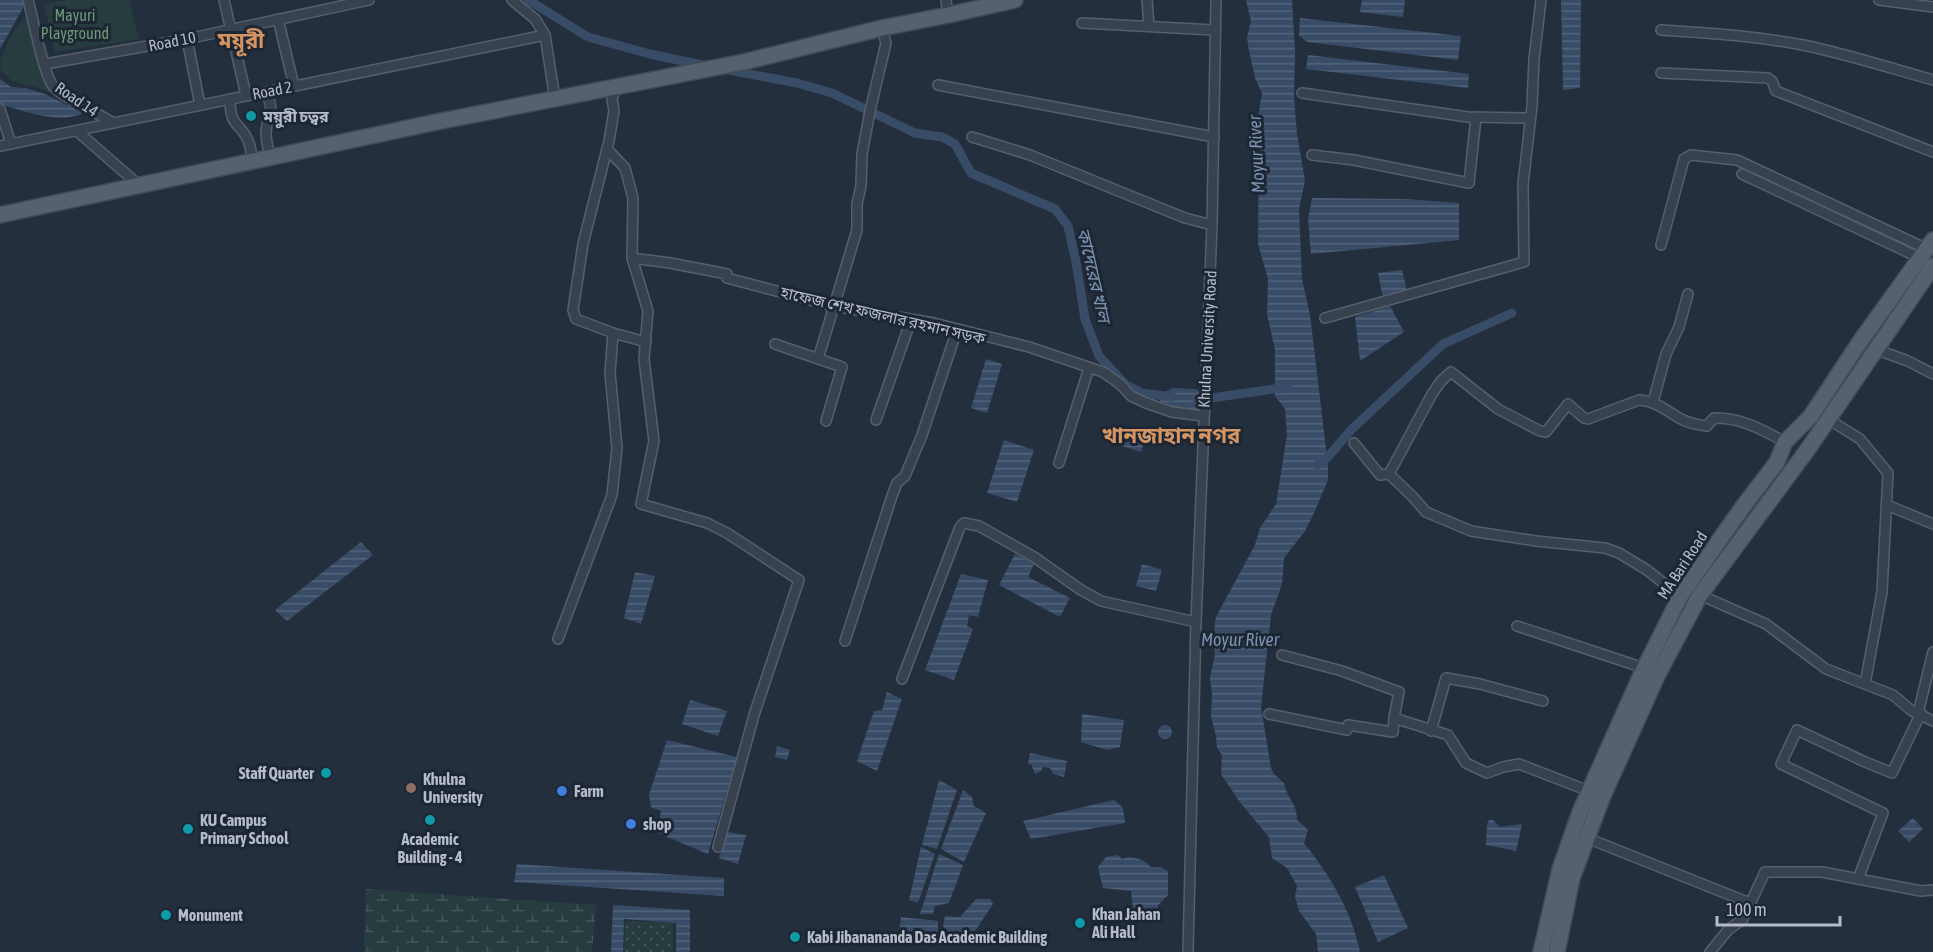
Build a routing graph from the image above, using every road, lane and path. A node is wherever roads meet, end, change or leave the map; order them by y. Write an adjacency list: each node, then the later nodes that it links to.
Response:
1 (28, 0): 21 (street, Road 14)
2 (224, 0): 16 (street)
3 (369, 0): 12 (street, Road 10)
4 (512, 0): 19 (street)
5 (1015, 0): 11 (main road)
6 (1147, 0): 14 (street)
7 (1216, 0): 17 (street, Khulna University Road)
8 (1541, 0): 35 (street)
9 (1879, 0): 10 (street)
10 (1933, 7)
11 (947, 8): 15 (main road)
12 (278, 19): 16 (street, Road 10); 25 (street)
13 (1082, 23): 14 (street)
14 (1149, 26): 17 (street)
15 (882, 28): 26 (main road); 56 (street)
16 (230, 30): 20 (street, Road 10); 29 (street)
17 (1214, 30): 39 (street, Khulna University Road)
18 (1661, 30): 23 (street)
19 (545, 34): 25 (street, Road 2); 31 (street)
20 (186, 39): 21 (street, Road 10); 32 (street)
21 (45, 64): 36 (street, Road 14)
22 (1661, 73): 43 (street)
23 (1933, 80)
24 (938, 85): 39 (street)
25 (294, 86): 27 (street, Road 2)
26 (616, 87): 31 (main road); 42 (street)
27 (265, 92): 29 (street, Road 2); 45 (street)
28 (1302, 93): 34 (street)
29 (246, 95): 30 (street, Road 2)
30 (230, 99): 32 (street, Road 2); 46 (street)
31 (555, 99): 45 (main road)
32 (200, 105): 36 (street, Road 2)
33 (0, 110): 40 (street)
34 (1476, 117): 35 (street); 44 (street)
35 (1530, 118): 57 (street)
36 (113, 123): 37 (street, Road 2)
37 (77, 131): 40 (street, Road 2); 49 (street)
38 (972, 137): 51 (street)
39 (1214, 137): 51 (street, Khulna University Road)
40 (11, 144): 41 (street, Road 2)
41 (0, 146)
42 (608, 149): 54 (street); 60 (street)
43 (1933, 152)
44 (1312, 155)
45 (271, 158): 46 (main road)
46 (253, 163): 49 (main road)
47 (1742, 174): 48 (street)
48 (1764, 179): 52 (street); 53 (street)
49 (140, 186): 50 (main road)
50 (0, 216)
51 (1212, 225): 68 (street, Khulna University Road)
52 (1661, 245)
53 (1928, 253): 63 (main road, MA Bari Road); 72 (main road, MA Bari Road)
54 (632, 258): 56 (street, হাফেজ শেখ ফজলার রহমান সড়ক); 61 (street)
55 (1689, 294): 67 (street)
56 (833, 306): 58 (street, হাফেজ শেখ ফজলার রহমান সড়ক); 64 (street)
57 (1325, 318)
58 (911, 320): 59 (street, হাফেজ শেখ ফজলার রহমান সড়ক); 70 (street)
59 (957, 330): 65 (street, হাফেজ শেখ ফজলার রহমান সড়ক); 83 (street)
60 (613, 333): 61 (street); 82 (street)
61 (646, 342): 97 (street)
62 (775, 344): 64 (street)
63 (1875, 349): 66 (street); 69 (main road, MA Bari Road)
64 (818, 359): 71 (street)
65 (1089, 368): 68 (street, হাফেজ শেখ ফজলার রহমান সড়ক); 74 (street)
66 (1933, 374)
67 (1653, 402): 72 (street); 75 (street)
68 (1203, 416): 80 (street, Khulna University Road)
69 (1828, 419): 76 (street); 79 (main road, MA Bari Road)
70 (876, 420)
71 (826, 421)
72 (1785, 442): 78 (main road, MA Bari Road)
73 (1354, 443): 75 (street)
74 (1059, 463)
75 (1389, 474): 78 (street)
76 (1887, 505): 77 (street); 88 (street)
77 (1933, 524)
78 (1681, 595): 86 (main road, MA Bari Road)
79 (1700, 595): 88 (street); 96 (main road, MA Bari Road)
80 (1196, 622): 87 (street); 101 (street, Khulna University Road)
81 (1517, 626): 86 (street)
82 (558, 639)
83 (845, 641)
84 (1933, 652): 91 (street)
85 (1282, 655): 92 (street)
86 (1644, 668): 95 (main road, MA Bari Road)
87 (902, 679)
88 (1865, 684): 91 (street)
89 (1543, 701): 94 (street)
90 (1269, 714): 92 (street)
91 (1921, 715): 93 (street); 98 (street)
92 (1394, 718): 94 (street)
93 (1933, 721)
94 (1431, 731): 95 (street)
95 (1589, 791): 102 (main road, MA Bari Road)
96 (1587, 838): 100 (street); 103 (main road, MA Bari Road)
97 (718, 847)
98 (1858, 879): 99 (street); 100 (street)
99 (1933, 890)
100 (1750, 903): 104 (street)
101 (1188, 952)
102 (1541, 952)
103 (1557, 952)
104 (1710, 952)

